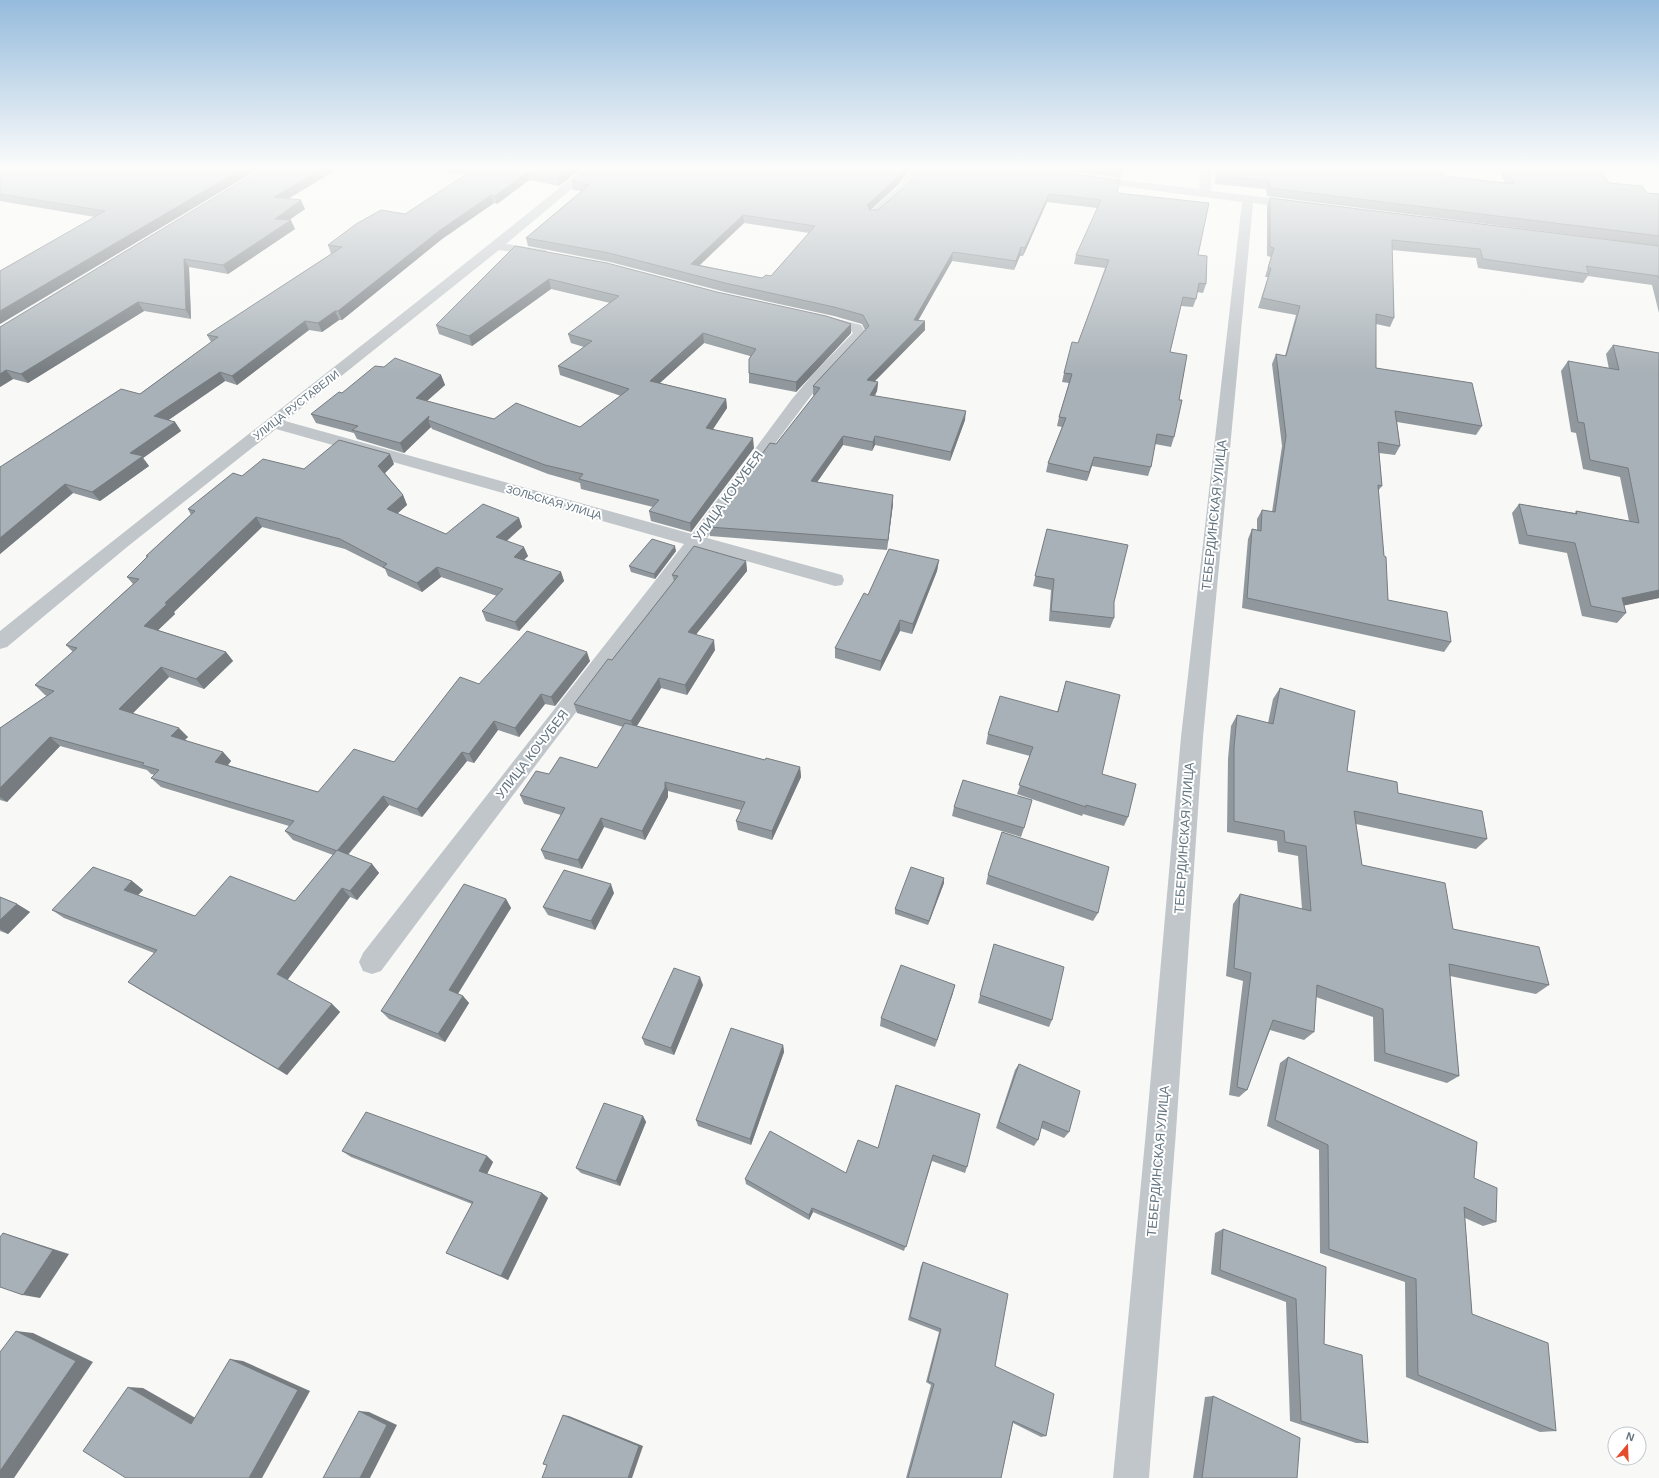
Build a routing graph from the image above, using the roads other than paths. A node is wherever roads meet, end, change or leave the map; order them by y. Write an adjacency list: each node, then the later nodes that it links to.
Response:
1 (508, 236): 3 (street, УЛИЦА РУСТАВЕЛИ)
2 (1244, 236): 11 (street, ТЕБЕРДИНСКАЯ УЛИЦА)
3 (496, 246): 4 (street); 6 (street, УЛИЦА РУСТАВЕЛИ)
4 (560, 256)
5 (806, 316): 7 (street, УЛИЦА КОЧУБЕЯ)
6 (273, 423): 7 (street, ЗОЛЬСКАЯ УЛИЦА); 9 (street, УЛИЦА РУСТАВЕЛИ)
7 (696, 542): 8 (street, ЗОЛЬСКАЯ УЛИЦА); 10 (street, УЛИЦА КОЧУБЕЯ)
8 (835, 580)
9 (0, 642)
10 (372, 962)
11 (1131, 1478)

